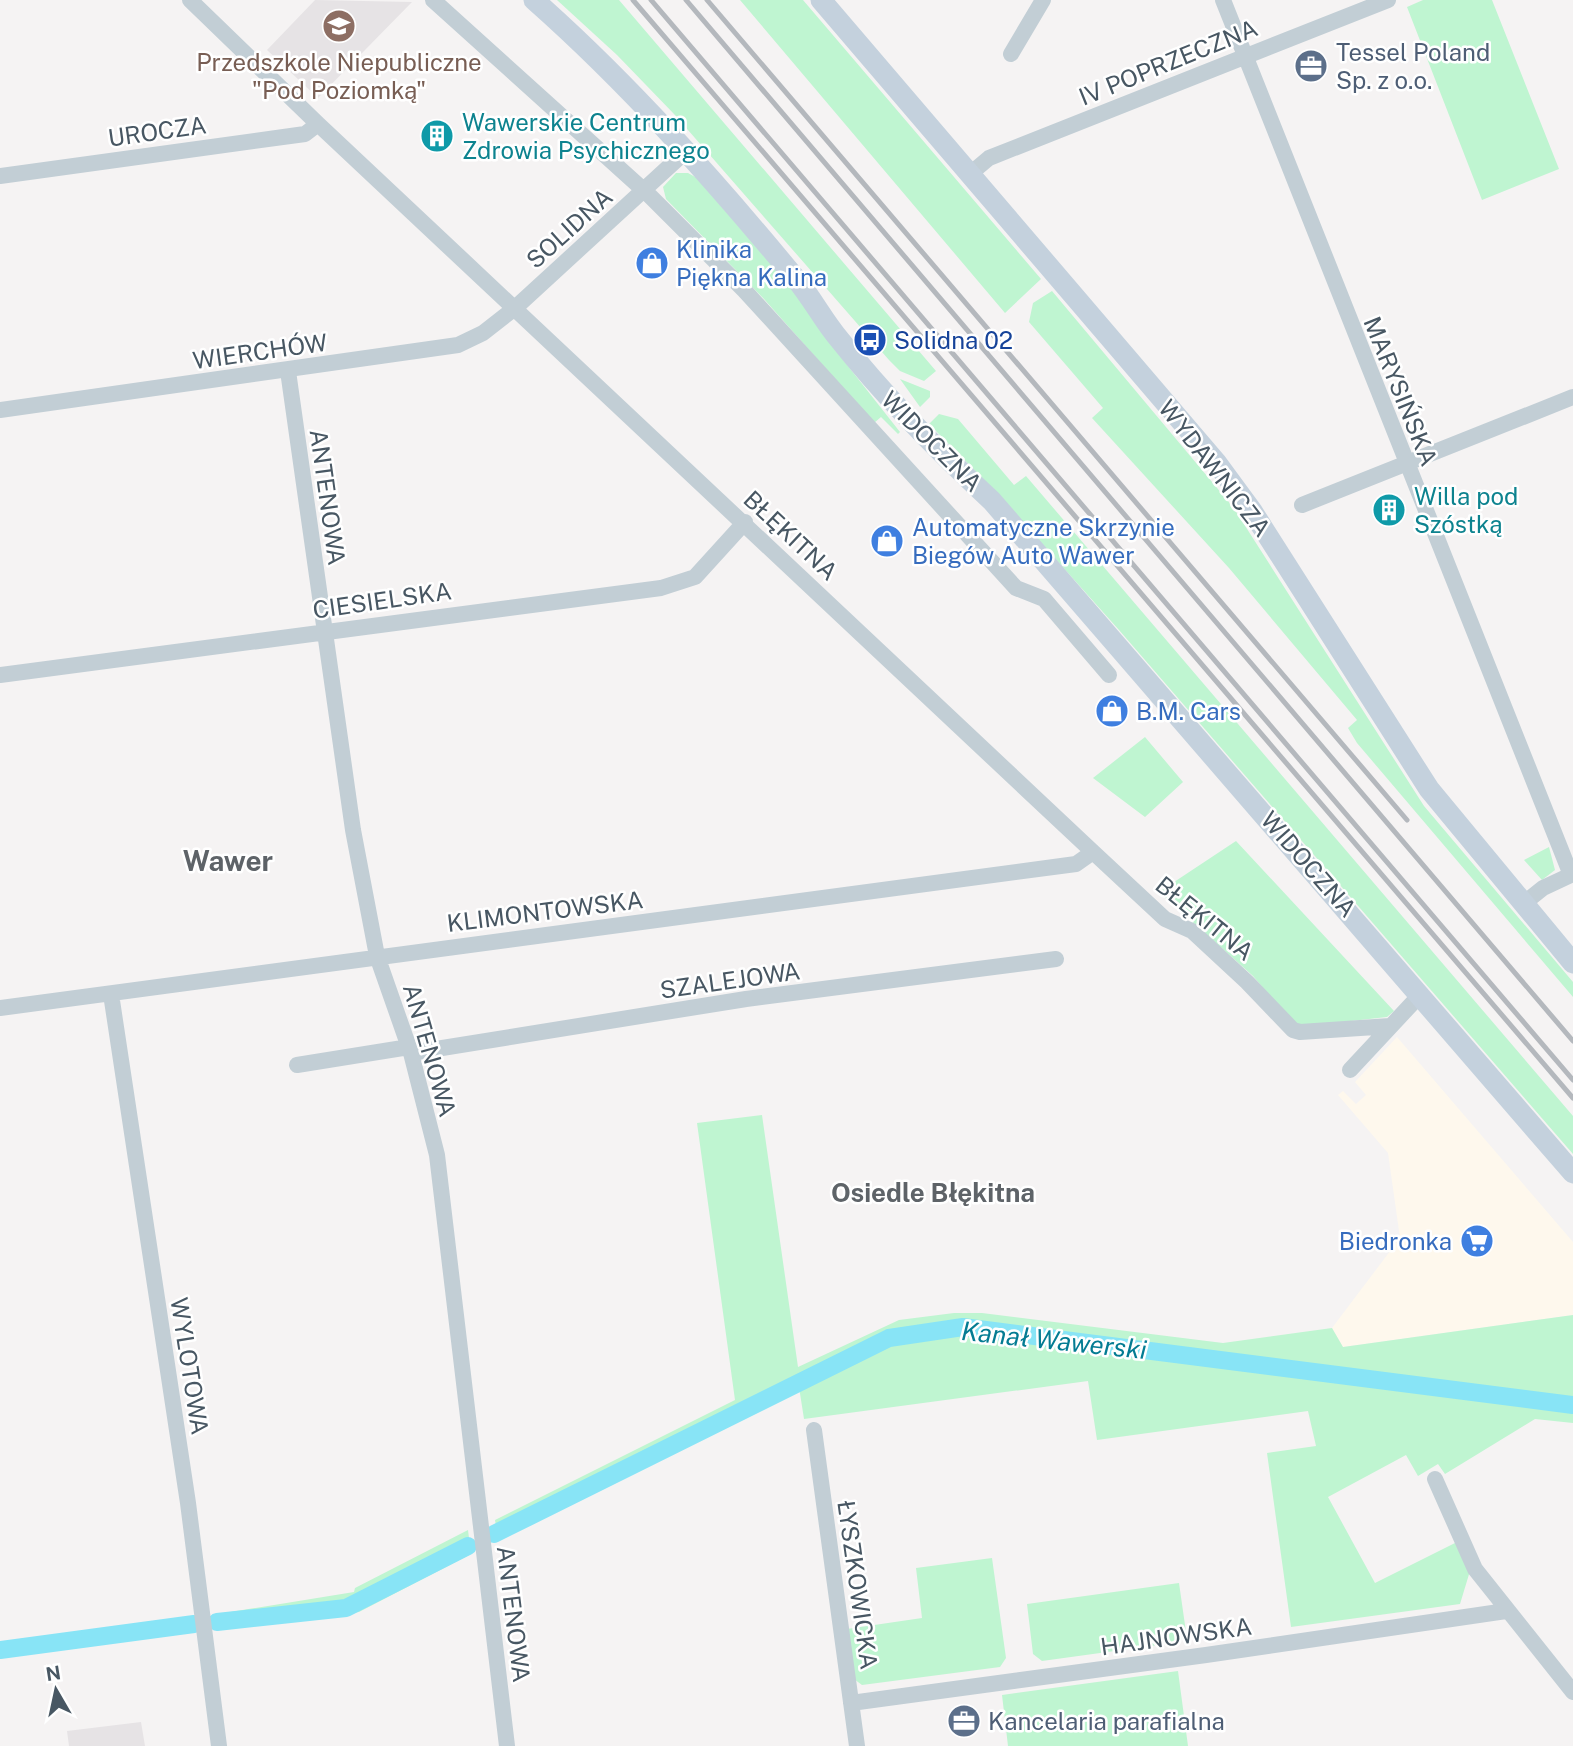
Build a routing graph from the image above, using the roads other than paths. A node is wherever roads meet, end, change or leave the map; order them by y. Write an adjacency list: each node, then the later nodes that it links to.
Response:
1 (433, 0): 14 (street, WIDOCZNA)
2 (534, 0): 11 (main road, WIDOCZNA)
3 (821, 0): 12 (main road, WYDAWNICZA)
4 (1043, 0): 8 (street)
5 (1223, 0): 9 (street, MARYSIŃSKA)
6 (1388, 0): 9 (street, IV POPRZECZNA)
7 (200, 3): 10 (street, BŁĘKITNA)
8 (1011, 54)
9 (1244, 56): 12 (street, IV POPRZECZNA); 19 (street, MARYSIŃSKA)
10 (317, 124): 13 (street, UROCZA); 15 (street, BŁĘKITNA)
11 (685, 152): 14 (street, SOLIDNA); 32 (main road, WIDOCZNA)
12 (970, 174): 27 (main road, WYDAWNICZA)
13 (0, 176)
14 (645, 190): 15 (street, SOLIDNA); 23 (street, WIDOCZNA)
15 (515, 308): 16 (street, WIERCHÓW); 21 (street, BŁĘKITNA)
16 (288, 371): 18 (street, WIERCHÓW); 22 (street, ANTENOWA)
17 (1573, 397): 19 (street)
18 (0, 410)
19 (1405, 463): 20 (street); 26 (street, MARYSIŃSKA)
20 (1302, 505)
21 (744, 522): 22 (street, CIESIELSKA); 25 (street, BŁĘKITNA)
22 (323, 631): 24 (street, CIESIELSKA); 28 (street, ANTENOWA)
23 (1109, 674)
24 (0, 675)
25 (1093, 852): 28 (street, KLIMONTOWSKA); 34 (street, BŁĘKITNA)
26 (1572, 875): 27 (street)
27 (1523, 904): 30 (main road, WYDAWNICZA)
28 (377, 956): 31 (street, KLIMONTOWSKA); 35 (street, ANTENOWA)
29 (1056, 959): 35 (street, SZALEJOWA)
30 (1573, 963)
31 (111, 994): 33 (street, KLIMONTOWSKA); 44 (street, WYLOTOWA)
32 (1420, 995): 34 (street); 38 (main road, WIDOCZNA)
33 (0, 1008)
34 (1390, 1026): 37 (street)
35 (410, 1050): 36 (street, SZALEJOWA); 45 (street, ANTENOWA)
36 (297, 1065)
37 (1350, 1070)
38 (1573, 1173)
39 (814, 1430): 43 (street, ŁYSZKOWICKA)
40 (1435, 1479): 41 (street)
41 (1506, 1611): 42 (street); 43 (street, HAJNOWSKA)
42 (1573, 1692)
43 (852, 1703): 46 (street, ŁYSZKOWICKA)
44 (219, 1746)
45 (508, 1746)
46 (857, 1746)

